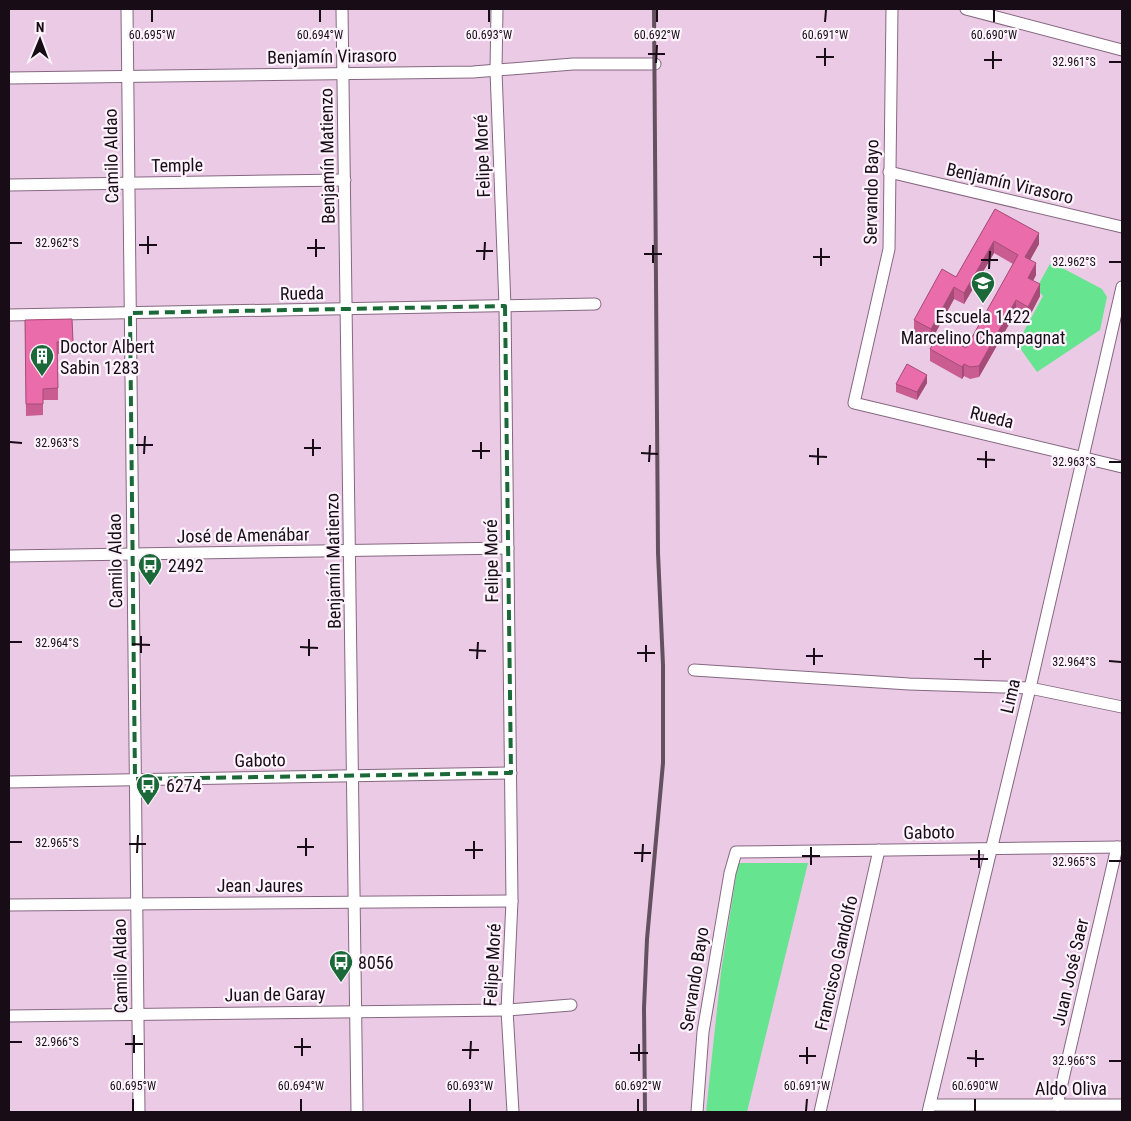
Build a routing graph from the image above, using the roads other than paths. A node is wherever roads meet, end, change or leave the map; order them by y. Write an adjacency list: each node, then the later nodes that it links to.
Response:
1 (127, 9): 10 (street, Camilo Aldao)
2 (342, 9): 9 (street, Benjamín Matienzo)
3 (497, 9): 8 (street, Felipe Moré)
4 (892, 9): 12 (street, Servando Bayo)
5 (966, 9): 6 (street)
6 (1122, 50)
7 (655, 64): 8 (street, Benjamín Virasoro)
8 (496, 70): 9 (street, Benjamín Virasoro); 19 (street, Felipe Moré)
9 (343, 73): 10 (street, Benjamín Virasoro); 13 (street, Benjamín Matienzo)
10 (128, 76): 11 (street, Benjamín Virasoro); 14 (street, Camilo Aldao)
11 (9, 78)
12 (889, 172): 16 (street, Benjamín Virasoro); 23 (street, Servando Bayo)
13 (345, 180): 14 (street, Temple); 20 (street, Benjamín Matienzo)
14 (129, 183): 15 (street, Temple); 21 (street, Camilo Aldao)
15 (9, 184)
16 (1122, 227)
17 (1122, 287): 24 (street, Lima)
18 (595, 304): 19 (street, Rueda)
19 (505, 306): 20 (street, Rueda); 26 (street, Felipe Moré)
20 (348, 309): 21 (street, Rueda); 27 (street, Benjamín Matienzo)
21 (130, 313): 22 (street, Rueda); 28 (street, Camilo Aldao)
22 (9, 315)
23 (854, 403): 24 (street, Rueda)
24 (1083, 457): 25 (street, Rueda); 31 (street, Lima)
25 (1122, 467)
26 (508, 548): 27 (street, José de Amenábar); 33 (street, Felipe Moré)
27 (350, 551): 28 (street, José de Amenábar); 34 (street, Benjamín Matienzo)
28 (133, 554): 29 (street, José de Amenábar); 35 (street, Camilo Aldao)
29 (9, 556)
30 (694, 670): 31 (street)
31 (1030, 688): 32 (street); 38 (street, Lima)
32 (1122, 707)
33 (511, 773): 34 (street, Gaboto); 41 (street, Felipe Moré)
34 (353, 776): 35 (street, Gaboto); 42 (street, Benjamín Matienzo)
35 (135, 780): 36 (street, Gaboto); 43 (street, Camilo Aldao)
36 (9, 782)
37 (1120, 847): 38 (street, Gaboto); 50 (street, Juan José Saer)
38 (991, 849): 39 (street, Gaboto); 52 (street, Lima)
39 (879, 850): 40 (street, Gaboto); 57 (street, Francisco Gandolfo)
40 (736, 852): 56 (street, Servando Bayo)
41 (512, 901): 42 (street, Jean Jaures); 47 (street, Felipe Moré)
42 (355, 902): 43 (street, Jean Jaures); 46 (street, Benjamín Matienzo)
43 (137, 904): 44 (street, Jean Jaures); 48 (street, Camilo Aldao)
44 (9, 905)
45 (571, 1005): 47 (street, Juan de Garay)
46 (356, 1010): 47 (street, Juan de Garay); 48 (street, Juan de Garay); 54 (street, Benjamín Matienzo)
47 (507, 1010): 55 (street, Felipe Moré)
48 (138, 1013): 49 (street, Juan de Garay); 53 (street, Camilo Aldao)
49 (9, 1016)
50 (1057, 1105): 51 (street, Aldo Oliva); 52 (street, Aldo Oliva)
51 (1122, 1105)
52 (929, 1109)
53 (139, 1112)
54 (357, 1112)
55 (513, 1112)
56 (697, 1112)
57 (820, 1112)

